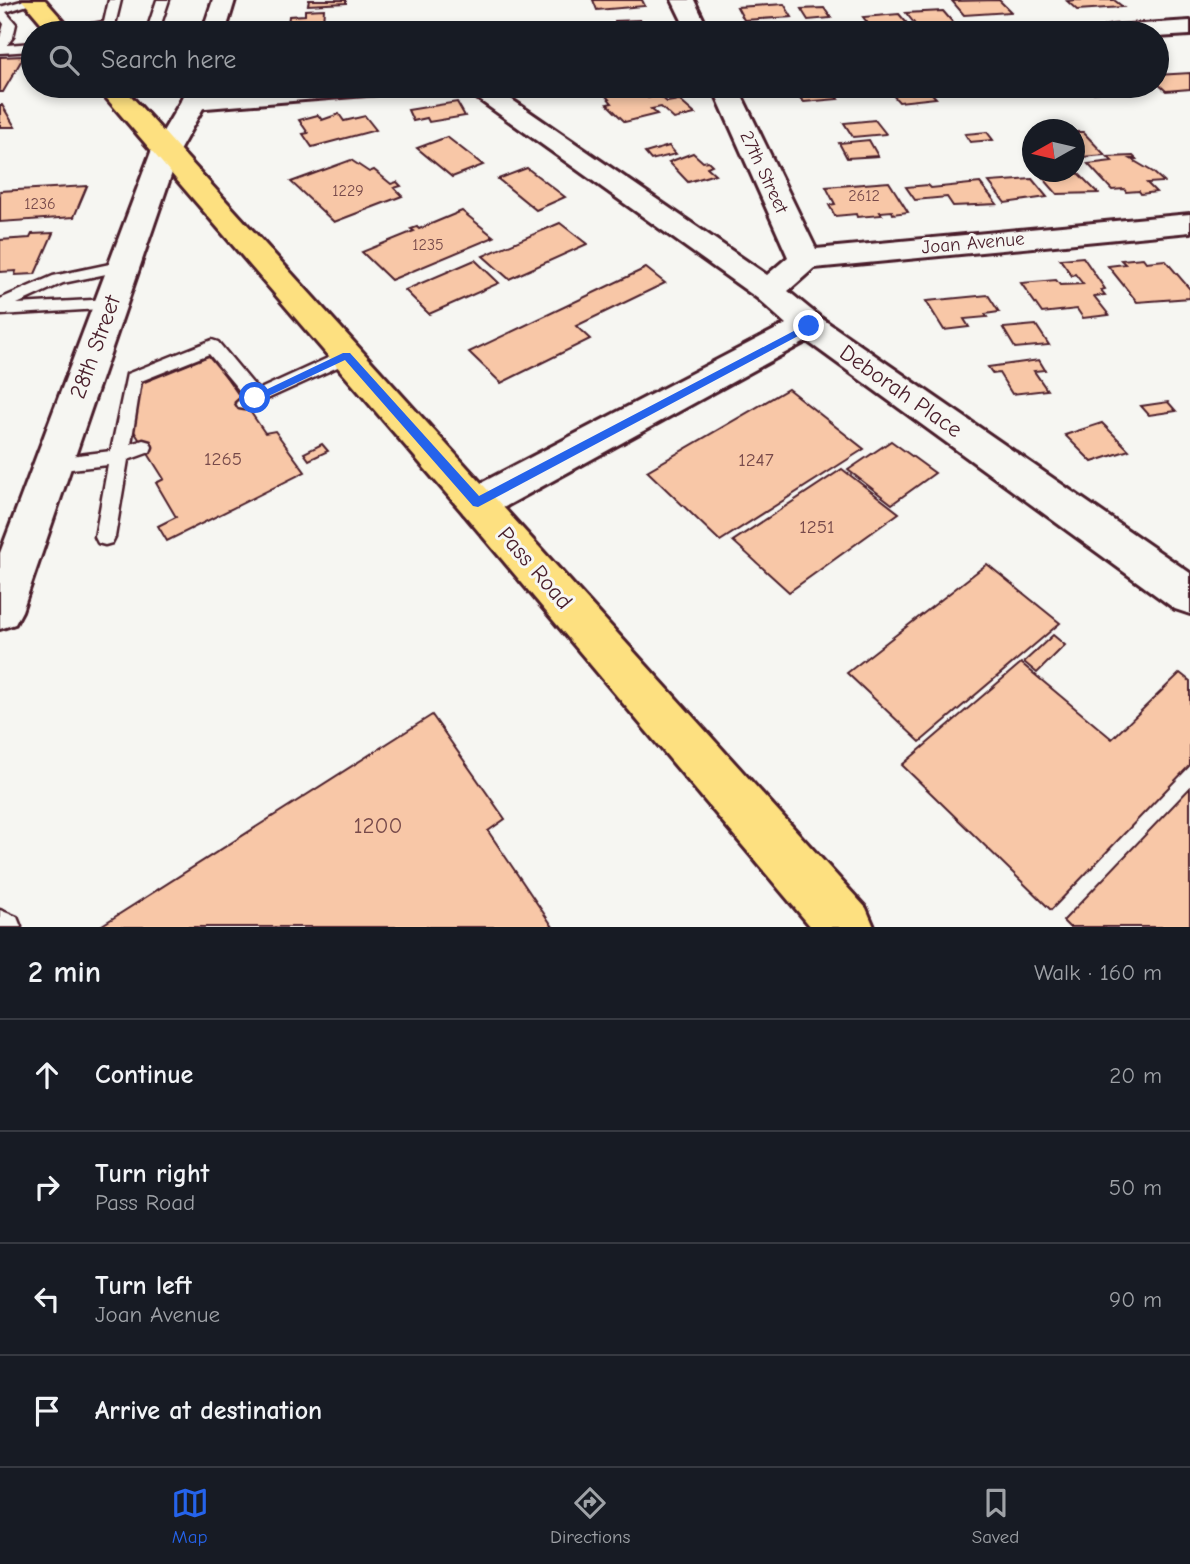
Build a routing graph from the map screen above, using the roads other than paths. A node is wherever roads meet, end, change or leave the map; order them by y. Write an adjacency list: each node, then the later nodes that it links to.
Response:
1 (116, 0): 8 (lane)
2 (163, 0): 9 (lane)
3 (224, 0): 10 (street)
4 (683, 0): 11 (street)
5 (33, 1): 6 (lane); 7 (main road)
6 (0, 11): 15 (lane)
7 (51, 21)
8 (110, 21)
9 (156, 21)
10 (218, 21)
11 (693, 21)
12 (1190, 28): 13 (street)
13 (1169, 29)
14 (21, 47): 15 (lane)
15 (0, 48)
16 (118, 98): 20 (main road, Pass Road)
17 (193, 98): 20 (street, 28th Street)
18 (493, 98): 24 (street, Deborah Place)
19 (730, 98): 22 (street, 27th Street)
20 (165, 152): 23 (street, 28th Street); 29 (main road, Pass Road)
21 (1190, 223): 22 (street, Joan Avenue)
22 (804, 259): 24 (street)
23 (124, 266): 25 (street, 28th Street); 26 (lane)
24 (768, 291): 28 (street, Deborah Place)
25 (111, 304): 27 (lane); 32 (street, 28th Street)
26 (0, 305)
27 (0, 310)
28 (809, 326): 33 (street); 35 (street, Deborah Place)
29 (347, 356): 31 (lane); 33 (main road, Pass Road)
30 (143, 447): 31 (lane)
31 (117, 457): 32 (lane); 34 (lane)
32 (53, 464): 36 (street, 28th Street)
33 (478, 503): 39 (main road, Pass Road)
34 (105, 537)
35 (1190, 596)
36 (0, 611)
37 (0, 924): 38 (lane)
38 (7, 927)
39 (847, 927)

